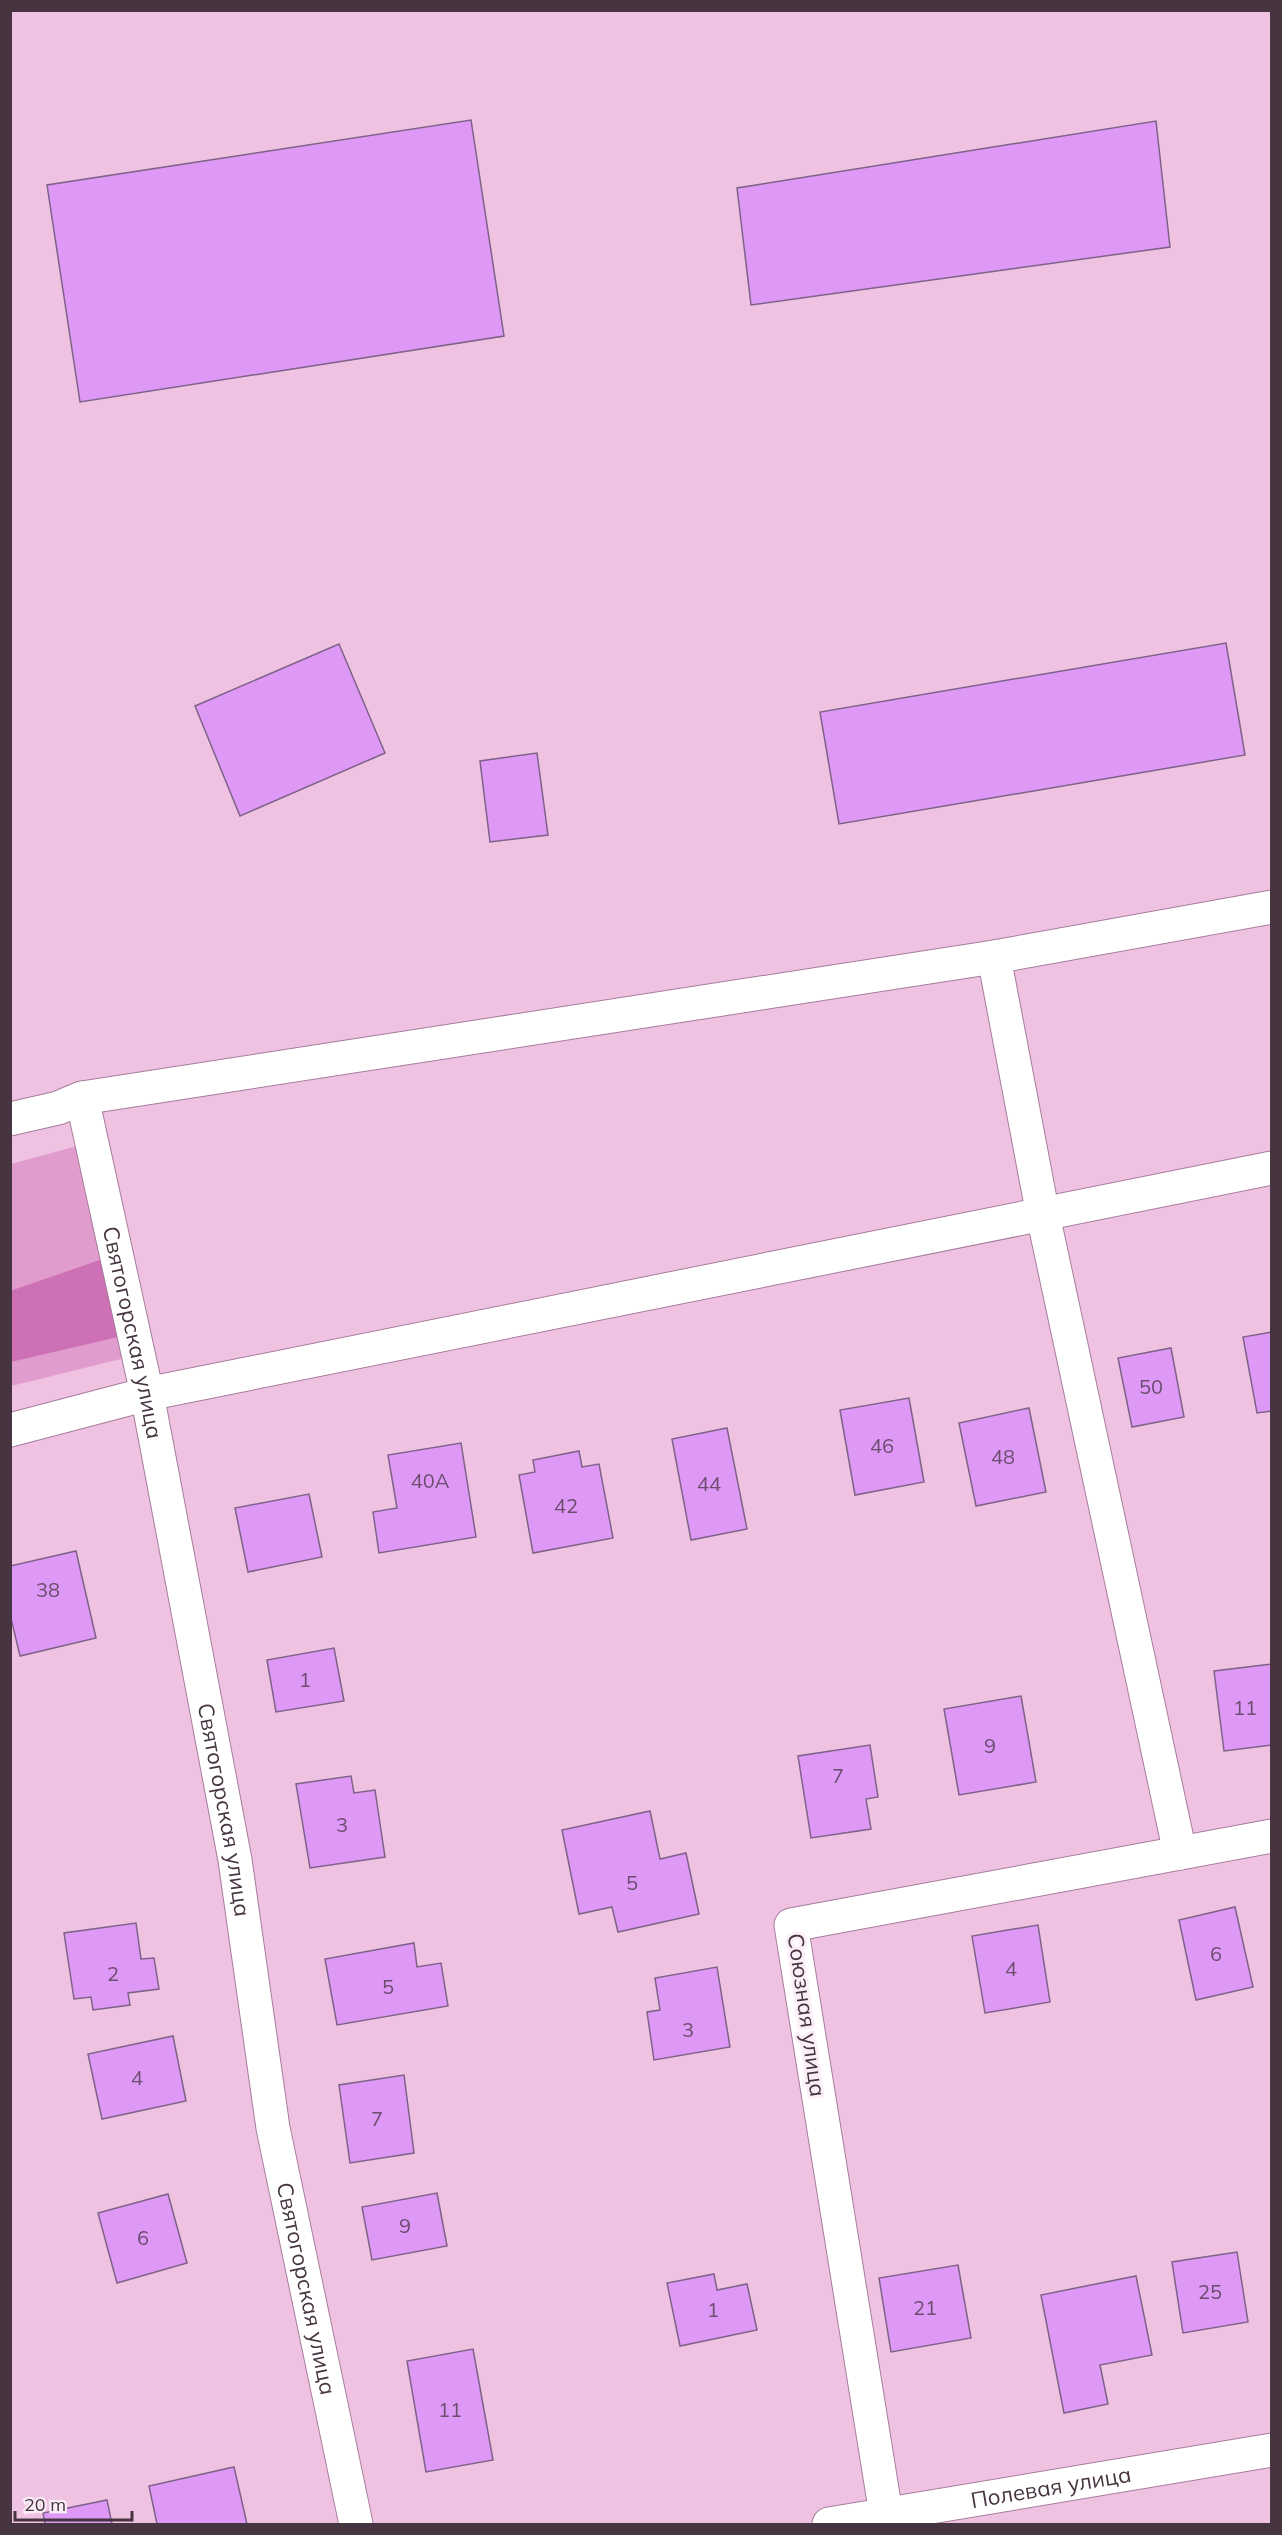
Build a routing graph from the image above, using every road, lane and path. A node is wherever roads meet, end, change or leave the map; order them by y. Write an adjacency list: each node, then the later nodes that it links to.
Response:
1 (1272, 907): 2 (street)
2 (994, 957): 3 (street); 6 (street)
3 (82, 1098): 4 (street); 7 (street, Святогорская улица)
4 (10, 1119)
5 (1272, 1168): 6 (street)
6 (1044, 1215): 7 (street); 10 (street)
7 (147, 1394): 8 (street); 13 (street, Святогорская улица)
8 (10, 1430)
9 (1272, 1836): 10 (street, Союзная улица)
10 (1180, 1853): 12 (street, Союзная улица)
11 (1272, 2450): 12 (street, Полевая улица)
12 (886, 2514): 14 (street, Полевая улица)
13 (356, 2524)
14 (829, 2524)

